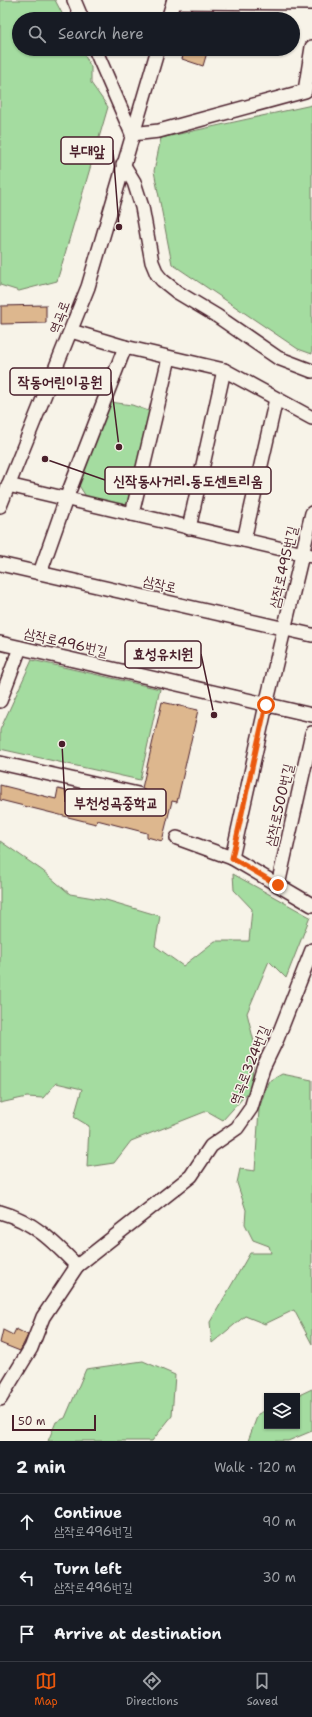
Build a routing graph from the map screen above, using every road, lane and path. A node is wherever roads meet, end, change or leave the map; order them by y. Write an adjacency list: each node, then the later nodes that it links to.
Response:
1 (74, 0): 4 (street)
2 (173, 1): 3 (street); 5 (street)
3 (312, 3)
4 (79, 12)
5 (170, 12)
6 (312, 47): 9 (street)
7 (98, 56): 9 (street)
8 (156, 56): 9 (street, 역곡로)
9 (132, 134): 10 (street, 역곡로)
10 (123, 164): 11 (street, 역곡로); 15 (street)
11 (71, 331): 12 (street); 18 (street, 역곡로)
12 (125, 347): 13 (street); 19 (street)
13 (170, 358): 14 (street); 22 (street)
14 (224, 370): 16 (street); 23 (street)
15 (312, 370)
16 (276, 398): 17 (street); 24 (street)
17 (312, 418)
18 (8, 485): 19 (street); 20 (street, 역곡로)
19 (66, 499): 22 (street); 27 (street)
20 (0, 506)
21 (312, 513): 25 (street, 삼작로495번길)
22 (132, 514): 23 (street)
23 (189, 528): 24 (street)
24 (244, 540): 25 (street)
25 (307, 555): 28 (street, 삼작로495번길)
26 (0, 564): 27 (street, 삼작로)
27 (40, 573): 28 (street, 삼작로)
28 (284, 629): 29 (street, 삼작로); 33 (street)
29 (312, 635)
30 (0, 643): 31 (street, 삼작로496번길)
31 (20, 648): 32 (street); 33 (street, 삼작로496번길)
32 (0, 701)
33 (266, 705): 34 (street, 삼작로496번길); 39 (street)
34 (312, 716)
35 (312, 733): 40 (street, 삼작로500번길)
36 (0, 763): 37 (street)
37 (138, 794)
38 (177, 838): 39 (street)
39 (232, 858): 40 (street)
40 (278, 885): 41 (street)
41 (312, 905)
42 (312, 950): 44 (street, 역곡로324번길)
43 (0, 1212): 44 (street)
44 (77, 1266): 45 (street, 역곡로324번길)
45 (0, 1399)

